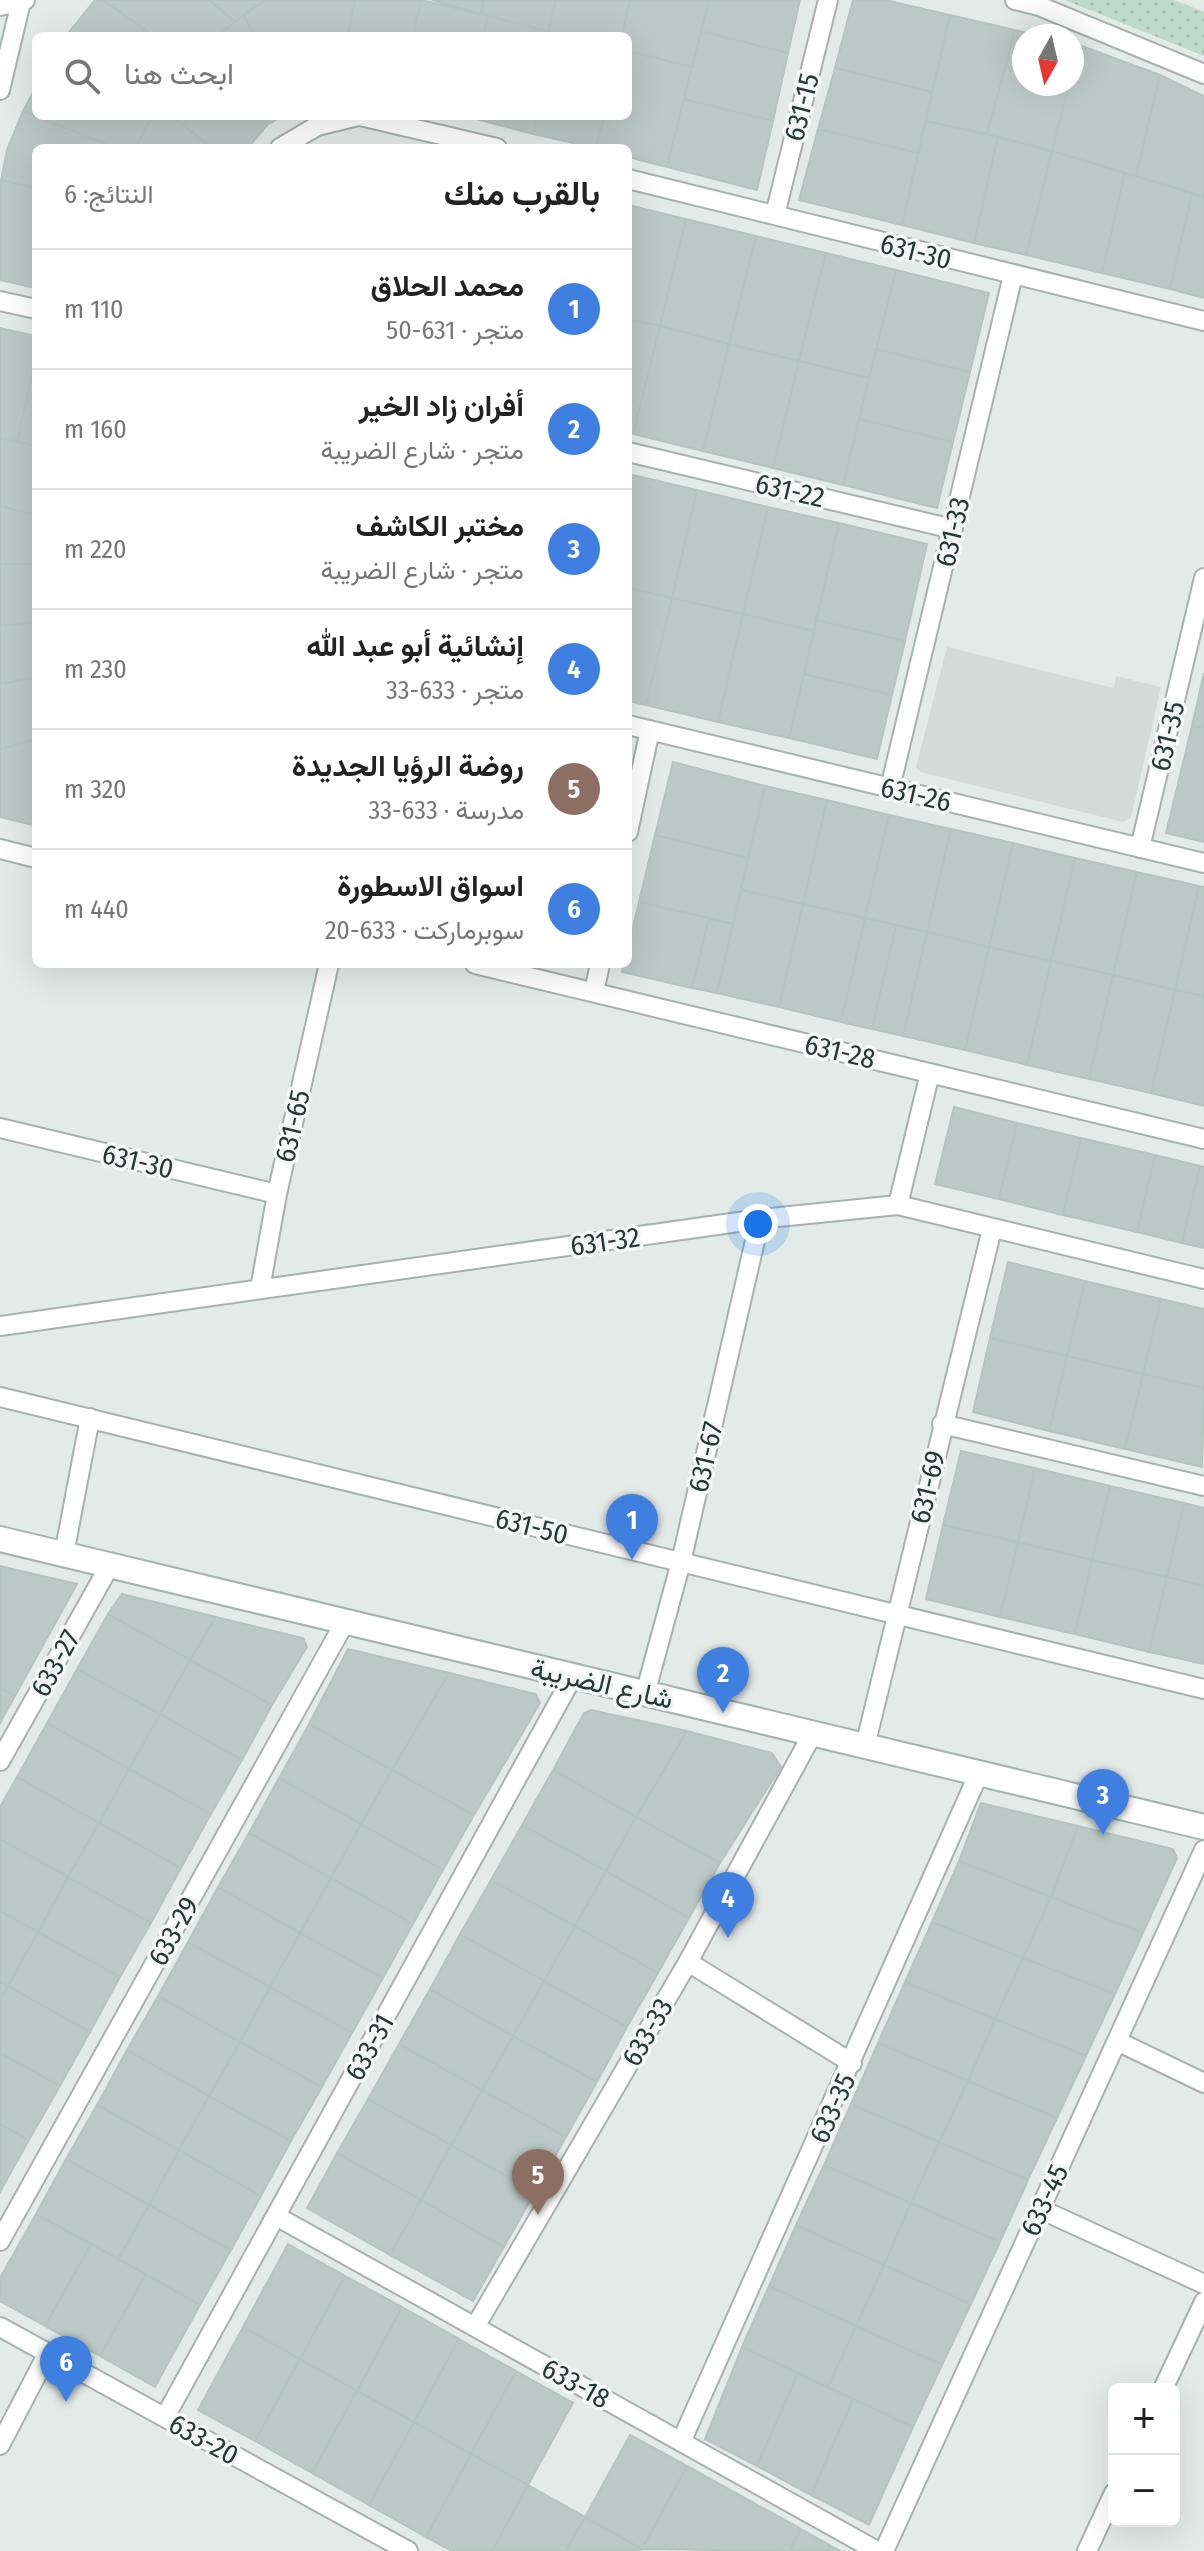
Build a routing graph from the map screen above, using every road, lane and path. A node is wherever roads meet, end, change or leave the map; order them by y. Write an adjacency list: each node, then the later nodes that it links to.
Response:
1 (828, 0): 12 (street, 631-15)
2 (1015, 0): 5 (street)
3 (23, 1): 4 (street); 6 (street)
4 (0, 6)
5 (1204, 74)
6 (0, 90)
7 (342, 120): 9 (street)
8 (376, 120): 10 (street)
9 (287, 144)
10 (480, 144)
11 (632, 180): 12 (street, 631-30)
12 (775, 215): 13 (street, 631-30)
13 (1013, 275): 16 (street, 631-30); 18 (street, 631-33)
14 (0, 301): 15 (street)
15 (32, 308)
16 (1204, 321)
17 (632, 453): 18 (street, 631-22)
18 (953, 529): 22 (street, 631-33)
19 (1203, 587): 24 (street, 631-35)
20 (632, 726): 21 (street, 631-26)
21 (650, 730): 22 (street, 631-26); 23 (street)
22 (890, 788): 24 (street, 631-26)
23 (632, 813)
24 (1140, 848): 27 (street, 631-26)
25 (0, 849): 26 (street)
26 (32, 857)
27 (1204, 863)
28 (328, 968): 35 (street, 631-65)
29 (492, 968): 31 (street, 631-28)
30 (599, 968): 31 (street)
31 (594, 992): 32 (street, 631-28)
32 (930, 1073): 34 (street, 631-28); 36 (street)
33 (0, 1128): 35 (street, 631-30)
34 (1204, 1139)
35 (277, 1194): 40 (street, 631-65)
36 (898, 1205): 37 (street, 631-32); 38 (street, 631-32)
37 (760, 1219): 40 (street, 631-32); 48 (street, 631-67)
38 (992, 1229): 39 (street, 631-32); 44 (street, 631-69)
39 (1204, 1279)
40 (260, 1289): 41 (street, 631-32)
41 (0, 1326)
42 (0, 1397): 43 (street, 631-50)
43 (90, 1418): 47 (street); 48 (street, 631-50)
44 (942, 1424): 45 (street); 50 (street, 631-69)
45 (1204, 1486)
46 (0, 1539): 47 (street, شارع الضريبة)
47 (64, 1554): 49 (street, شارع الضريبة)
48 (681, 1562): 50 (street, 631-50); 54 (street, 631-67)
49 (110, 1565): 51 (street, شارع الضريبة); 57 (street, 633-27)
50 (897, 1614): 53 (street, 631-50); 56 (street, 631-69)
51 (345, 1622): 52 (street, شارع الضريبة); 67 (street, 633-29)
52 (573, 1676): 54 (street, شارع الضريبة); 66 (street, 633-31)
53 (1204, 1689)
54 (645, 1694): 55 (street, شارع الضريبة)
55 (813, 1733): 56 (street, شارع الضريبة); 61 (street, 633-33)
56 (865, 1746): 58 (street, شارع الضريبة)
57 (0, 1761)
58 (979, 1773): 59 (street, شارع الضريبة); 63 (street, 633-35)
59 (1204, 1827)
60 (1204, 1850): 62 (street, 633-45)
61 (688, 1962): 63 (street); 71 (street, 633-33)
62 (1117, 2041): 64 (street); 65 (street, 633-45)
63 (852, 2063): 75 (street, 633-35)
64 (1204, 2083)
65 (1040, 2209): 68 (street); 80 (street, 633-45)
66 (276, 2216): 71 (street, 633-18); 74 (street, 633-31)
67 (0, 2241)
68 (1204, 2284)
69 (1204, 2302): 73 (street)
70 (0, 2327): 72 (street, 633-20)
71 (475, 2327): 75 (street, 633-18)
72 (48, 2353): 74 (street, 633-20); 76 (street)
73 (1166, 2383)
74 (165, 2417): 78 (street, 633-20)
75 (681, 2442): 79 (street, 633-18)
76 (0, 2445)
77 (1108, 2506): 81 (street)
78 (408, 2551)
79 (877, 2551)
80 (884, 2551)
81 (1087, 2551)

